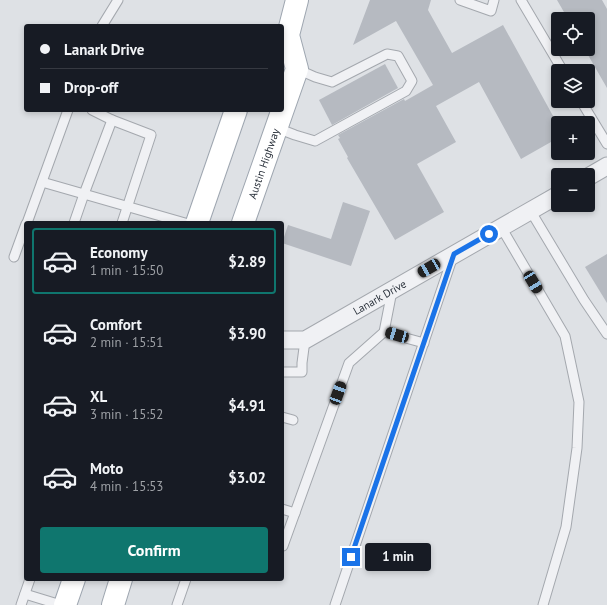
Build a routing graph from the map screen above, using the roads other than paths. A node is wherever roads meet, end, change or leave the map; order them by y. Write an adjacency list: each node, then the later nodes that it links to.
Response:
1 (118, 0): 6 (lane)
2 (297, 0): 7 (main road)
3 (460, 0): 4 (lane)
4 (494, 0)
5 (521, 0): 8 (lane)
6 (103, 24)
7 (285, 37): 9 (main road)
8 (559, 64)
9 (297, 69): 10 (main road, Austin Highway); 17 (lane)
10 (284, 107)
11 (585, 108): 18 (lane)
12 (67, 112): 21 (lane)
13 (96, 112): 16 (lane)
14 (235, 112): 30 (main road)
15 (282, 112): 17 (main road, Austin Highway)
16 (112, 120): 22 (lane); 24 (lane)
17 (277, 128): 31 (main road, Austin Highway)
18 (607, 144)
19 (607, 166): 20 (street)
20 (595, 173)
21 (42, 182): 22 (lane); 26 (lane)
22 (84, 194): 24 (lane); 27 (lane)
23 (551, 198): 25 (street, Lanark Drive)
24 (127, 207): 28 (lane); 29 (lane)
25 (530, 210): 32 (street, Lanark Drive); 38 (lane)
26 (27, 221)
27 (75, 221)
28 (123, 221)
29 (178, 221)
30 (198, 221)
31 (244, 221)
32 (501, 227): 34 (street, Lanark Drive); 59 (lane)
33 (24, 230): 35 (lane)
34 (454, 254): 36 (street, Lanark Drive); 41 (lane)
35 (14, 257)
36 (392, 290): 37 (lane); 40 (street, Lanark Drive)
37 (384, 332): 41 (lane); 46 (lane)
38 (607, 334)
39 (284, 340): 40 (street, Lanark Drive)
40 (305, 340): 42 (lane)
41 (424, 343): 58 (lane)
42 (284, 372)
43 (284, 418): 44 (lane)
44 (293, 420)
45 (284, 509): 46 (lane)
46 (295, 513): 47 (lane)
47 (284, 543)
48 (29, 581): 52 (lane)
49 (73, 581): 55 (main road)
50 (120, 581): 56 (main road)
51 (185, 581): 57 (lane)
52 (25, 594): 53 (lane); 54 (lane)
53 (21, 605)
54 (61, 605)
55 (65, 605)
56 (113, 605)
57 (177, 605)
58 (335, 605)
59 (543, 605)

